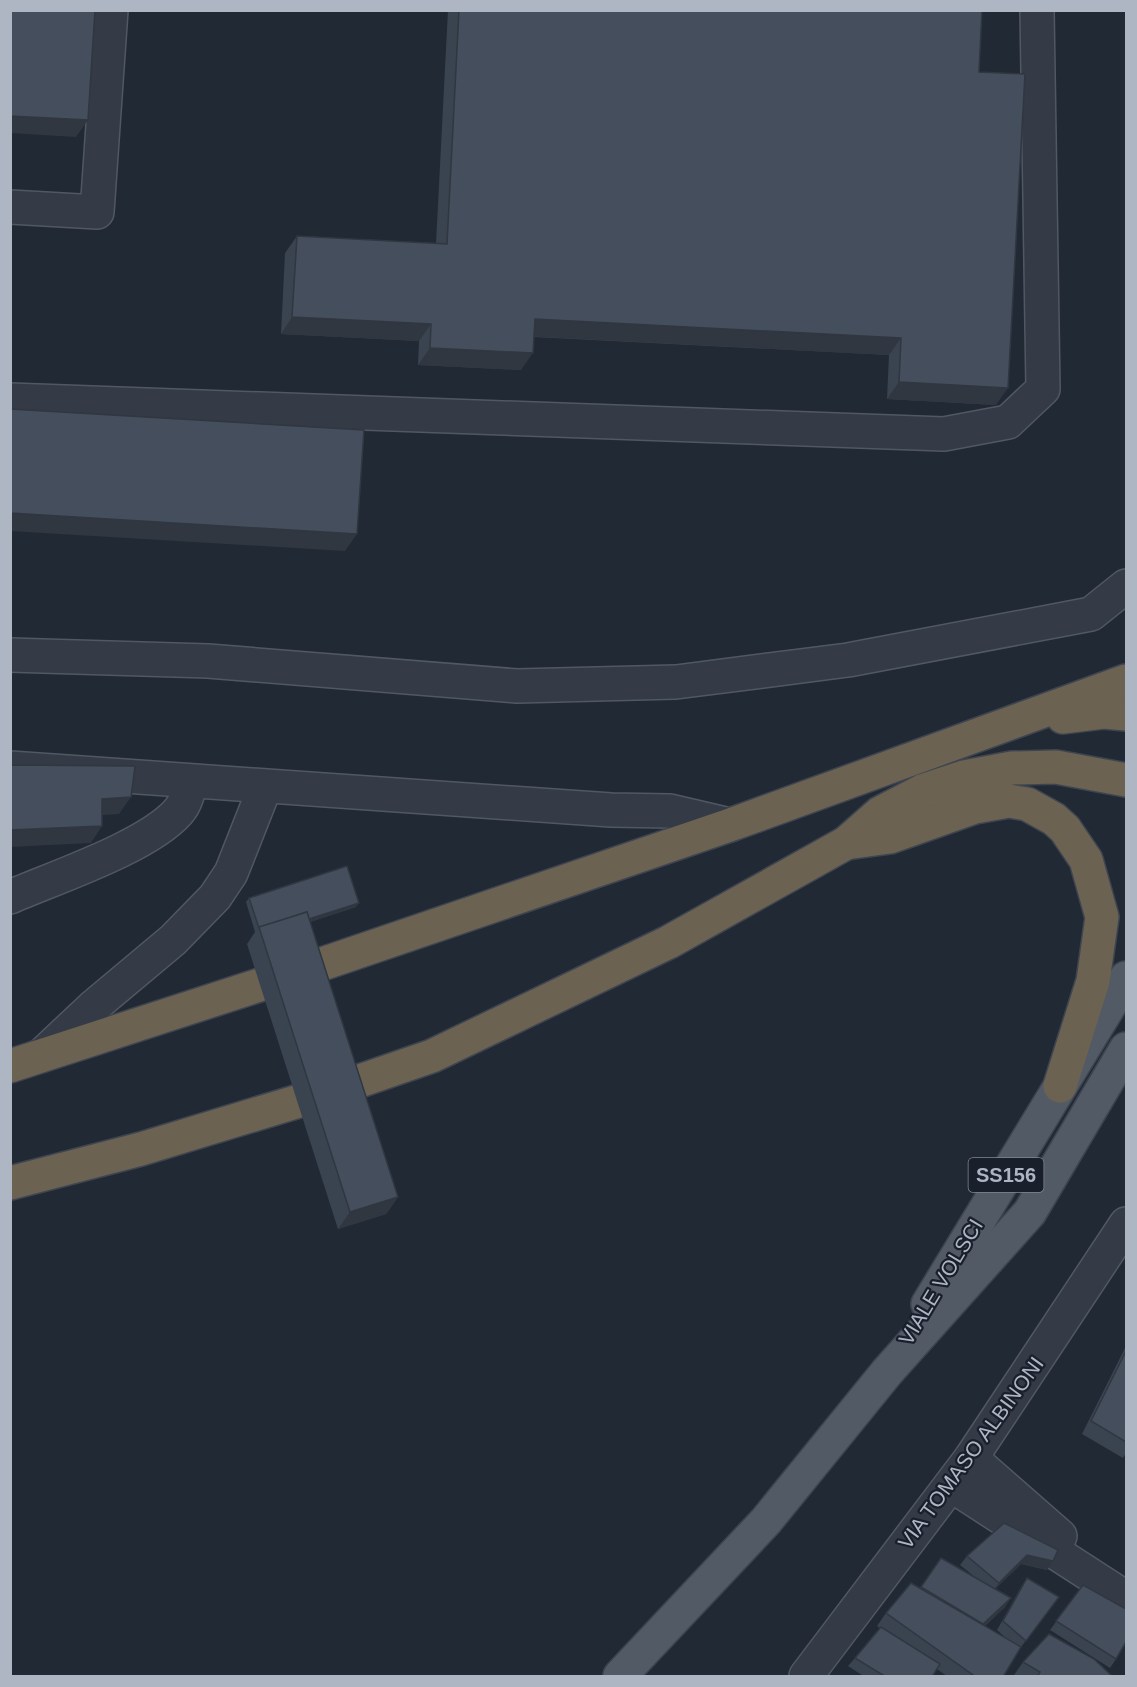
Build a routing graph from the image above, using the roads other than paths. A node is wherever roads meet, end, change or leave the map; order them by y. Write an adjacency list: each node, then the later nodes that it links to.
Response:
1 (111, 10): 3 (street)
2 (1037, 10): 4 (street)
3 (10, 207)
4 (10, 400)
5 (1126, 586): 6 (street)
6 (10, 656)
7 (1126, 681): 9 (highway)
8 (1126, 714): 9 (highway)
9 (1001, 726): 14 (highway)
10 (10, 768): 12 (street)
11 (1126, 780): 15 (highway)
12 (190, 782): 13 (street); 16 (street)
13 (265, 787): 14 (street); 19 (street)
14 (730, 825): 19 (highway)
15 (846, 843): 21 (highway); 22 (highway)
16 (10, 897)
17 (1126, 978): 21 (main road, VIALE VOLSCI / SS156)
18 (1126, 1049): 24 (main road, VIALE VOLSCI / SS156)
19 (42, 1055): 20 (highway)
20 (10, 1066)
21 (1060, 1086): 24 (main road, VIALE VOLSCI / SS156)
22 (10, 1184)
23 (1126, 1224): 25 (street, VIA TOMASO ALBINONI)
24 (886, 1372): 29 (main road, VIALE VOLSCI / SS156)
25 (971, 1458): 26 (street, VIA TOMASO ALBINONI); 27 (street)
26 (951, 1485): 28 (street); 30 (street, VIA TOMASO ALBINONI)
27 (1126, 1584)
28 (1126, 1598)
29 (620, 1677)
30 (806, 1677)

